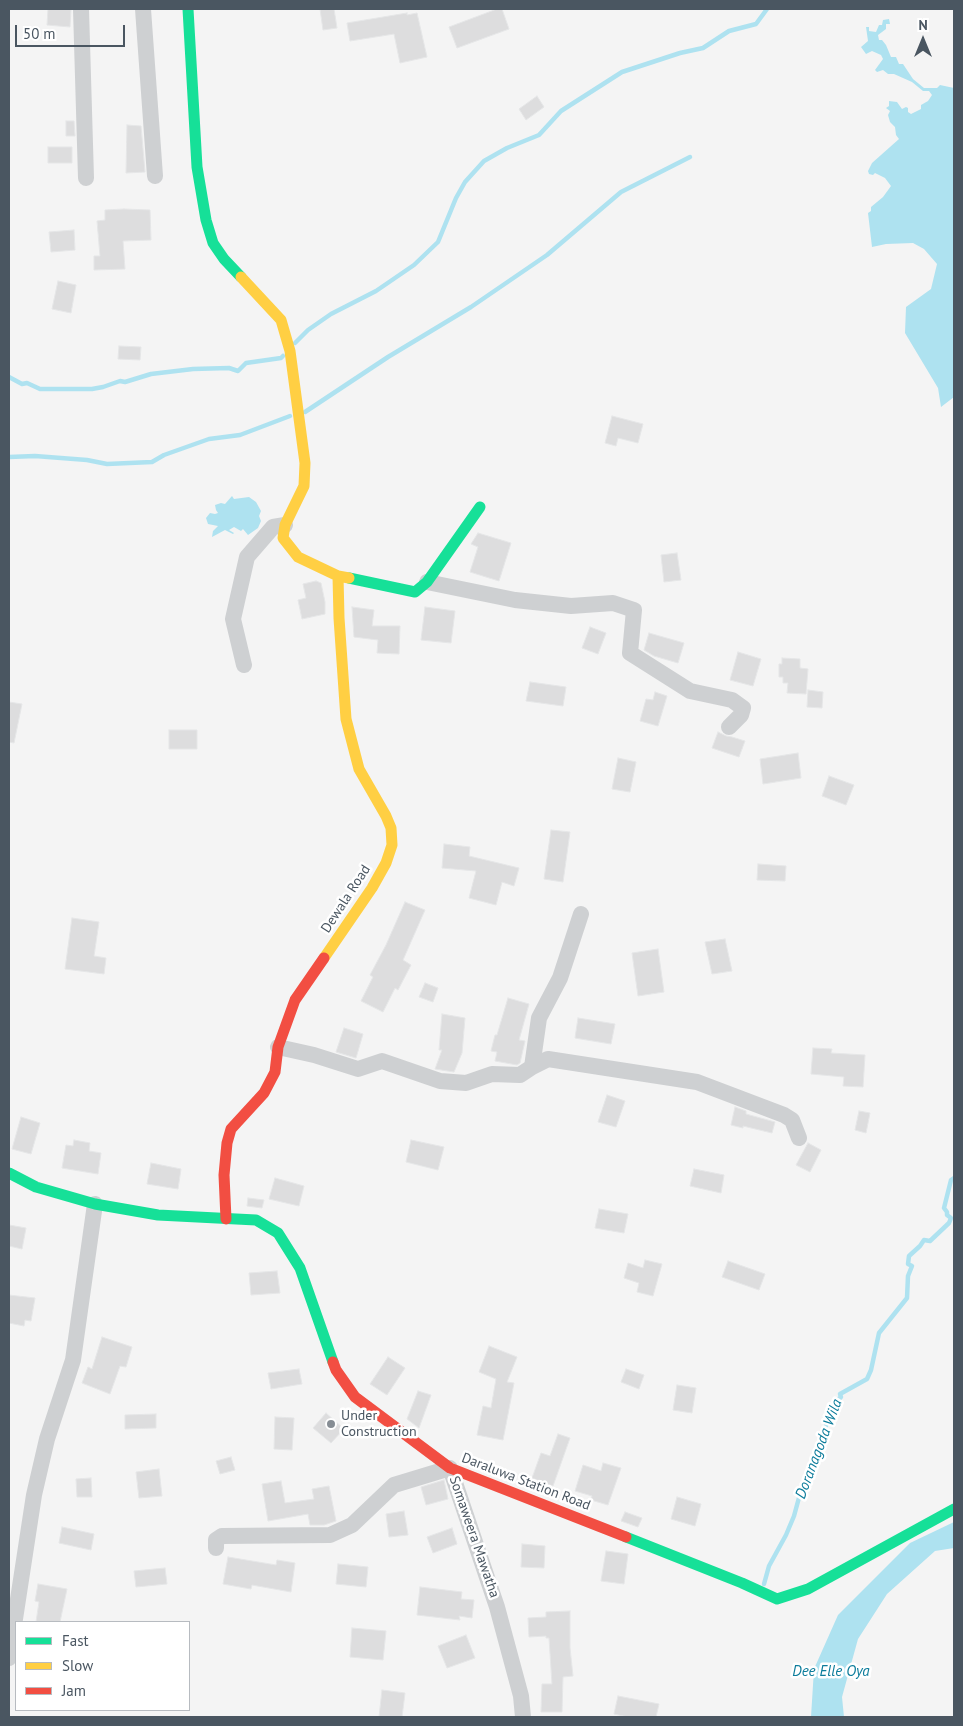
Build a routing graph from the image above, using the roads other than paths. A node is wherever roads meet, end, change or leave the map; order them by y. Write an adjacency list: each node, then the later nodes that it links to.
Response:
1 (81, 9): 5 (street)
2 (142, 9): 4 (street)
3 (188, 9): 7 (street)
4 (155, 176)
5 (86, 178)
6 (480, 507): 9 (street)
7 (285, 525): 8 (street); 10 (street)
8 (338, 576): 9 (street); 13 (street, Dewala Road)
9 (427, 582): 11 (street)
10 (244, 665)
11 (729, 727)
12 (582, 914): 14 (street)
13 (278, 1047): 14 (street); 18 (street, Dewala Road)
14 (532, 1067): 15 (street)
15 (799, 1138)
16 (9, 1173): 17 (street, Daraluwa Station Road)
17 (95, 1204): 18 (street, Daraluwa Station Road); 22 (street)
18 (226, 1219): 19 (street, Daraluwa Station Road)
19 (450, 1468): 20 (street, Daraluwa Station Road); 21 (street, Somaweera Mawatha); 23 (street, Somaweera Mawatha)
20 (954, 1509)
21 (216, 1548)
22 (9, 1658)
23 (523, 1717)

